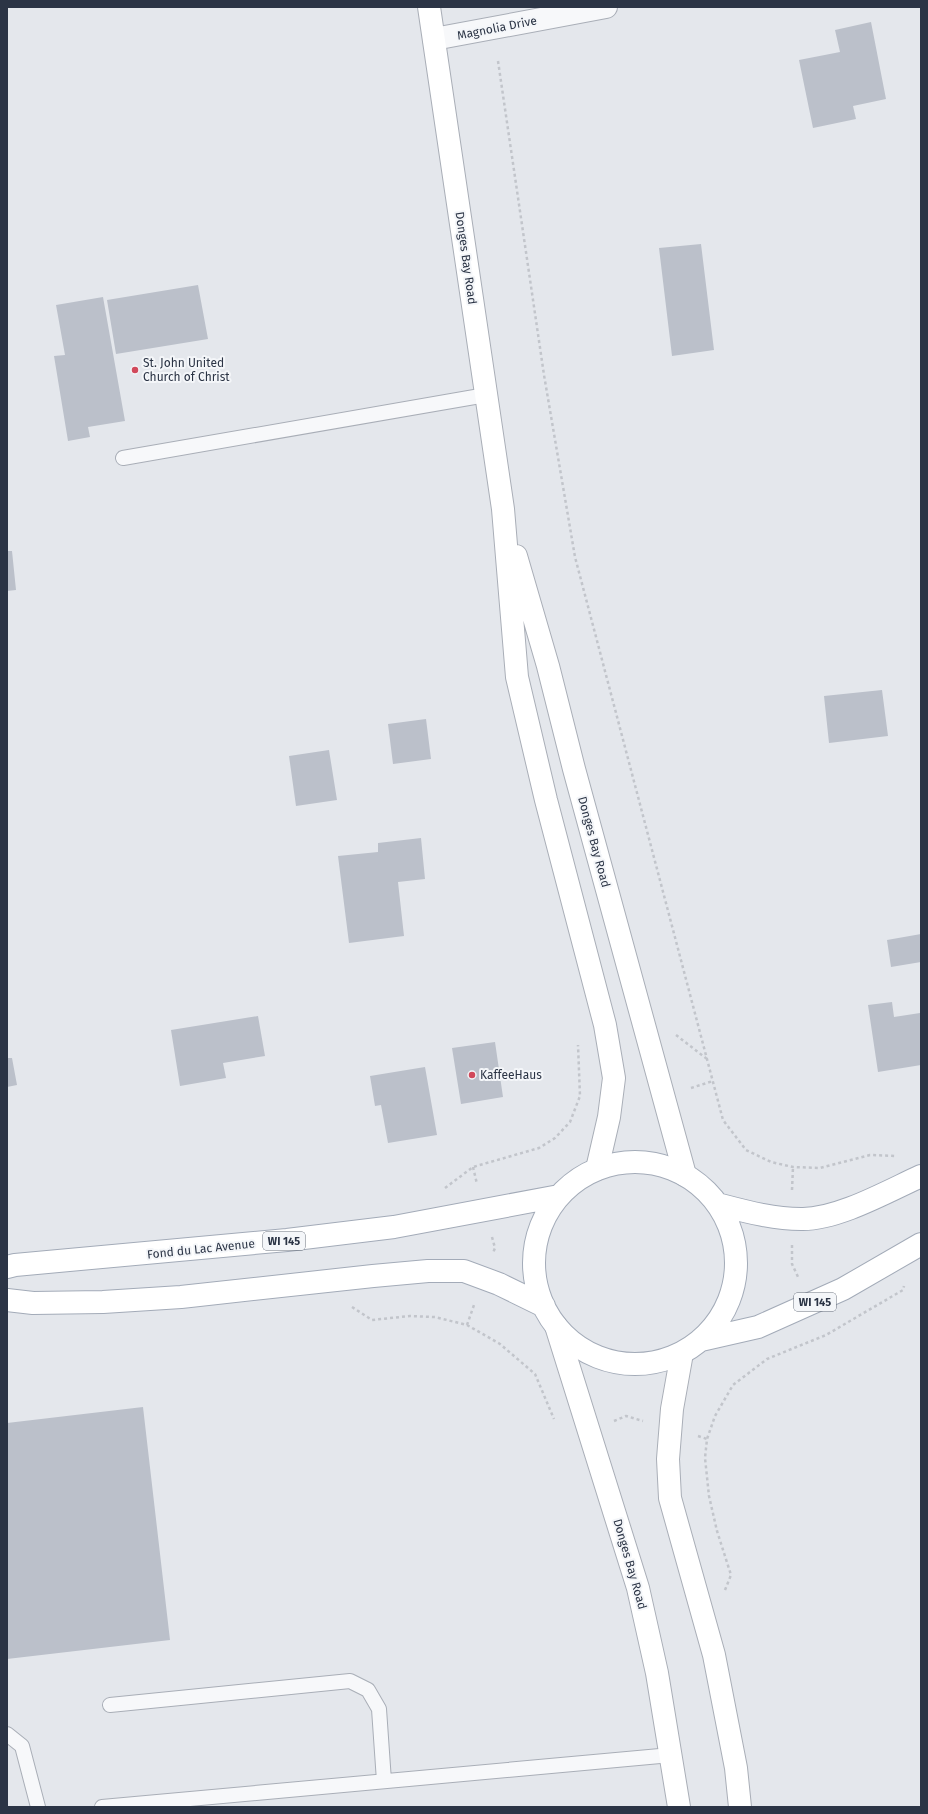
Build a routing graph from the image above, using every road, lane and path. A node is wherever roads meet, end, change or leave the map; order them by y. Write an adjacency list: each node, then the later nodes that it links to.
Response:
1 (429, 7): 3 (street, Donges Bay Road)
2 (606, 7): 3 (street, Magnolia Drive)
3 (434, 40): 5 (street, Donges Bay Road)
4 (498, 60): 11 (path)
5 (486, 395): 6 (lane); 7 (street, Donges Bay Road)
6 (123, 458)
7 (502, 508): 12 (street, Donges Bay Road); 13 (street, Donges Bay Road)
8 (578, 1040): 10 (path)
9 (870, 1155): 11 (path)
10 (473, 1167)
11 (792, 1167): 17 (path)
12 (597, 1169): 13 (street); 15 (street)
13 (685, 1175): 16 (street)
14 (921, 1176): 17 (street)
15 (559, 1196): 19 (street, Fond du Lac Avenue / WI 145); 23 (street)
16 (717, 1204): 17 (street); 27 (street)
17 (792, 1218): 22 (path)
18 (921, 1244): 22 (street, WI 145)
19 (7, 1267)
20 (903, 1290): 26 (path)
21 (7, 1300): 23 (street)
22 (811, 1303): 26 (path); 27 (street, WI 145)
23 (544, 1306): 25 (street, WI 145)
24 (372, 1320): 29 (path)
25 (556, 1326): 28 (street, WI 145); 31 (street, Donges Bay Road)
26 (826, 1335): 32 (path)
27 (701, 1340): 28 (street, WI 145)
28 (682, 1353): 30 (street)
29 (556, 1425)
30 (671, 1428): 31 (path); 32 (path); 41 (street)
31 (589, 1430): 36 (street, Donges Bay Road)
32 (707, 1439): 33 (path)
33 (731, 1575)
34 (110, 1705): 37 (lane)
35 (7, 1734): 38 (lane)
36 (671, 1754): 37 (lane); 40 (street, Donges Bay Road)
37 (384, 1781): 39 (lane)
38 (38, 1807)
39 (102, 1807)
40 (679, 1807)
41 (740, 1807)

